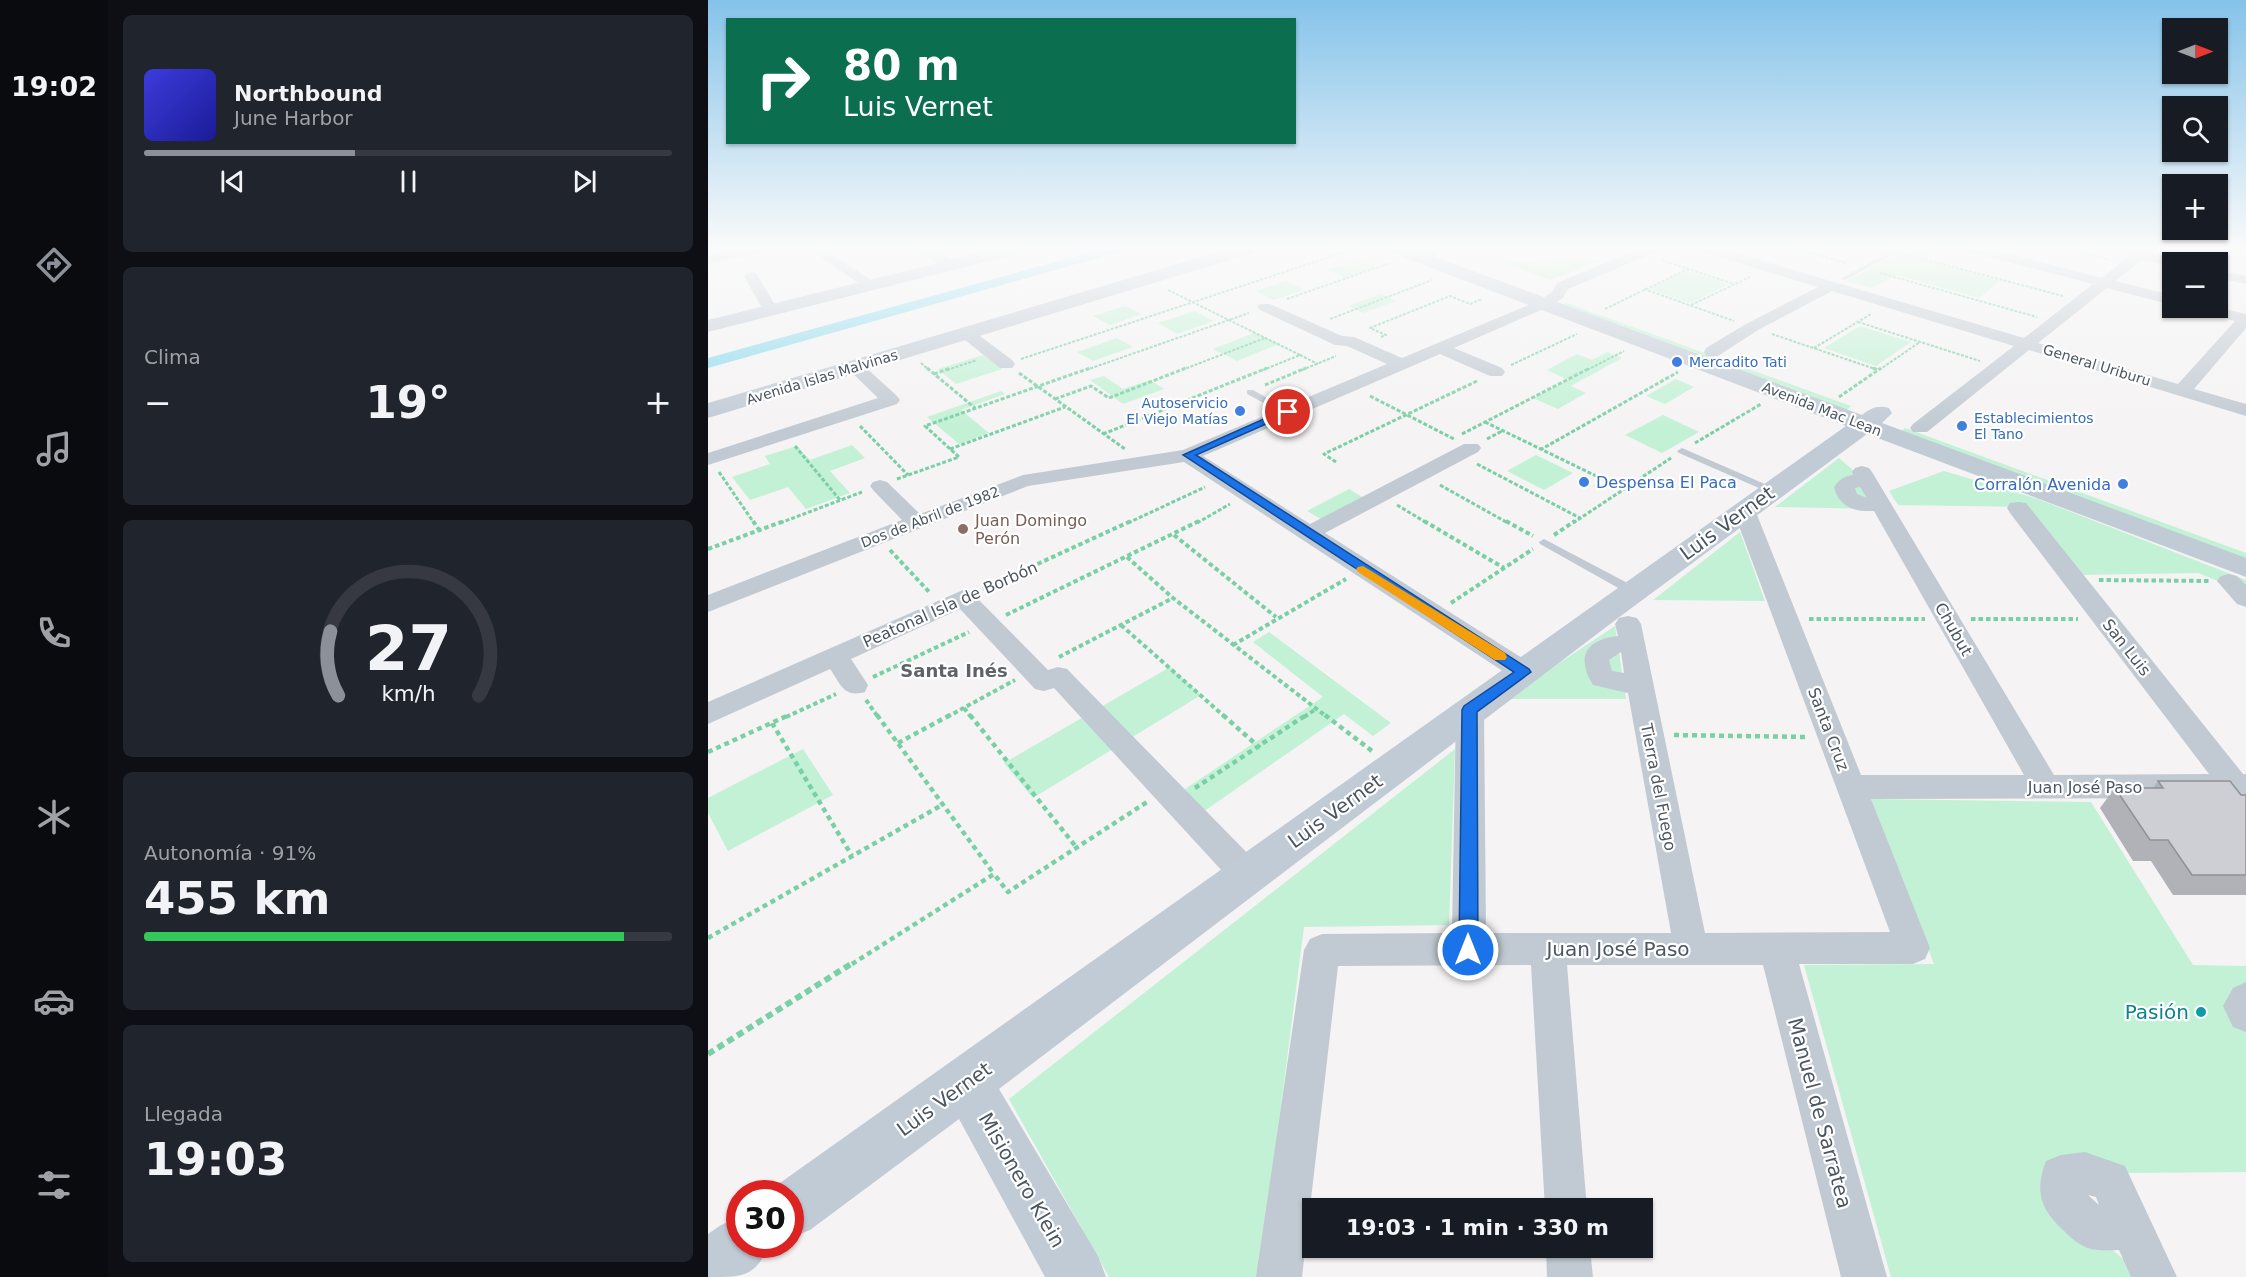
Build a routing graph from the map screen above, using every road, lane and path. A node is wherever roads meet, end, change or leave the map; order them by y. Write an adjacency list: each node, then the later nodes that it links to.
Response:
1 (753, 309): 21 (main road)
2 (772, 309): 25 (main road)
3 (1007, 309): 49 (main road, Avenida Islas Malvinas)
4 (1047, 309): 27 (main road, Avenida Islas Malvinas)
5 (1171, 309): 37 (path)
6 (1206, 309): 22 (path)
7 (1261, 309): 22 (path)
8 (1268, 309): 26 (street)
9 (1357, 309): 26 (path)
10 (1529, 309): 32 (street, Dos de Abril de 1982)
11 (1575, 309): 19 (main road, Avenida Mac Lean)
12 (1616, 309): 19 (path)
13 (1788, 309): 36 (street)
14 (1881, 309): 23 (path)
15 (1909, 309): 31 (street, General Uriburu)
16 (2008, 309): 24 (path)
17 (2072, 309): 24 (street)
18 (2228, 315): 20 (street)
19 (1599, 318): 29 (main road, Avenida Mac Lean); 36 (main road, Avenida Mac Lean); 42 (path)
20 (2245, 319): 46 (street)
21 (708, 320)
22 (1229, 320): 28 (path); 45 (path)
23 (1858, 322): 30 (path); 33 (path)
24 (2055, 322): 31 (street)
25 (708, 326)
26 (1308, 327): 39 (street)
27 (966, 333): 34 (main road, Avenida Islas Malvinas); 37 (street)
28 (1266, 338): 35 (path); 51 (path)
29 (1643, 341): 36 (main road, Avenida Mac Lean); 60 (path)
30 (1920, 342): 41 (path); 50 (path)
31 (2026, 344): 41 (street); 46 (street, General Uriburu)
32 (1440, 348): 39 (street, Dos de Abril de 1982); 42 (street)
33 (1814, 348)
34 (906, 351): 40 (main road, Avenida Islas Malvinas); 43 (path)
35 (1300, 355): 38 (path); 63 (path)
36 (1705, 357): 48 (main road, Avenida Mac Lean); 50 (main road, Avenida Mac Lean); 66 (path)
37 (1000, 359): 43 (path); 45 (path)
38 (1318, 364)
39 (1401, 364): 44 (street, Dos de Abril de 1982)
40 (855, 367): 55 (main road, Avenida Islas Malvinas); 57 (street)
41 (1998, 367): 61 (street)
42 (1496, 372): 58 (path)
43 (934, 374): 53 (path)
44 (1350, 386): 56 (street, Dos de Abril de 1982); 58 (path)
45 (1040, 388): 51 (path); 53 (path)
46 (2181, 391): 54 (street, General Uriburu)
47 (1250, 392): 56 (lane)
48 (1779, 393): 59 (main road, Avenida Mac Lean); 67 (path)
49 (708, 397)
50 (1839, 397): 59 (main road, Avenida Mac Lean)
51 (1055, 399): 52 (path)
52 (1065, 407): 63 (path); 65 (path)
53 (976, 409): 65 (path)
54 (2246, 410)
55 (708, 411)
56 (1288, 412): 68 (street, Dos de Abril de 1982)
57 (848, 414): 62 (street); 73 (path)
58 (1406, 415): 64 (path); 70 (path)
59 (1872, 419): 61 (main road, Avenida Mac Lean); 78 (main road, Luis Vernet); 95 (main road, Avenida Mac Lean)
60 (1485, 422): 64 (path); 66 (path)
61 (1920, 428): 90 (main road, Avenida Mac Lean)
62 (785, 434): 69 (street); 80 (path)
63 (1103, 434): 71 (path)
64 (1460, 447): 72 (street); 83 (path)
65 (950, 449): 73 (path)
66 (1540, 450): 77 (path)
67 (1682, 451): 77 (path); 78 (lane)
68 (1188, 455): 71 (street, Dos de Abril de 1982); 75 (street)
69 (709, 459): 85 (path)
70 (1336, 462)
71 (1144, 463): 84 (street, Dos de Abril de 1982)
72 (1421, 474): 79 (street); 89 (path)
73 (908, 475): 76 (path)
74 (1864, 477): 120 (street, Chubut)
75 (1225, 478): 86 (street); 99 (path, Peatonal Isla de Borbón)
76 (880, 486): 80 (path); 84 (street)
77 (1623, 490): 83 (path)
78 (1771, 490): 82 (main road, Luis Vernet)
79 (1380, 495): 86 (street); 93 (path)
80 (840, 500): 85 (path)
81 (2018, 508): 96 (street, San Luis)
82 (1744, 510): 97 (main road, Luis Vernet); 115 (street, Santa Cruz)
83 (1580, 518): 89 (path)
84 (916, 522): 88 (street, Dos de Abril de 1982)
85 (759, 530): 91 (path)
86 (1309, 533): 94 (street)
87 (1174, 535): 102 (path)
88 (879, 537): 99 (path); 100 (street, Dos de Abril de 1982)
89 (1544, 542): 93 (path); 97 (lane)
90 (2246, 546)
91 (708, 549)
92 (1128, 557): 104 (path)
93 (1504, 568): 101 (path)
94 (1363, 570): 101 (street); 102 (path)
95 (2237, 574): 96 (path); 98 (street)
96 (2074, 580): 118 (street, San Luis)
97 (1633, 591): 106 (main road, Luis Vernet)
98 (2246, 599)
99 (953, 602): 105 (street, Peatonal Isla de Borbón); 121 (street)
100 (708, 604)
101 (1434, 614): 106 (street)
102 (1277, 618): 104 (path)
103 (1121, 625): 116 (path)
104 (1233, 645): 110 (path)
105 (835, 656): 107 (street); 112 (street, Peatonal Isla de Borbón)
106 (1524, 672): 111 (main road, Luis Vernet)
107 (855, 685): 122 (path)
108 (1640, 686): 108 (street, Tierra del Fuego); 114 (street, Tierra del Fuego)
109 (964, 708): 123 (path)
110 (1316, 709): 116 (path); 117 (path)
111 (1470, 710): 117 (main road, Luis Vernet); 131 (street)
112 (708, 714)
113 (772, 723): 124 (path)
114 (1650, 734): 115 (path); 129 (street, Tierra del Fuego)
115 (1832, 738): 119 (street, Santa Cruz)
116 (1260, 748): 121 (path)
117 (1394, 768): 126 (main road, Luis Vernet)
118 (2241, 786): 120 (street, Juan José Paso)
119 (1851, 787): 120 (street, Juan José Paso); 128 (street, Santa Cruz)
120 (2046, 787)
121 (1172, 795): 123 (path); 126 (street)
122 (942, 805): 124 (path); 125 (path)
123 (1077, 848): 125 (path)
124 (852, 856): 127 (path)
125 (994, 874): 135 (path)
126 (1247, 875): 136 (main road, Luis Vernet)
127 (708, 938)
128 (1913, 948): 130 (street, Juan José Paso)
129 (1690, 949): 130 (street, Juan José Paso); 132 (street, Juan José Paso)
130 (1777, 949): 146 (street, Manuel de Sarratea)
131 (1468, 950): 132 (street, Juan José Paso); 144 (street, Juan José Paso)
132 (1548, 950): 137 (street)
133 (2246, 1000): 134 (street)
134 (2246, 1014)
135 (708, 1054)
136 (967, 1083): 138 (main road, Luis Vernet); 143 (main road, Misionero Klein)
137 (1565, 1198)
138 (804, 1200)
139 (2133, 1229): 147 (street)
140 (726, 1256): 142 (main road)
141 (1569, 1258): 145 (street)
142 (708, 1270)
143 (1077, 1277)
144 (1279, 1277)
145 (1570, 1277)
146 (1864, 1277)
147 (2154, 1277)

